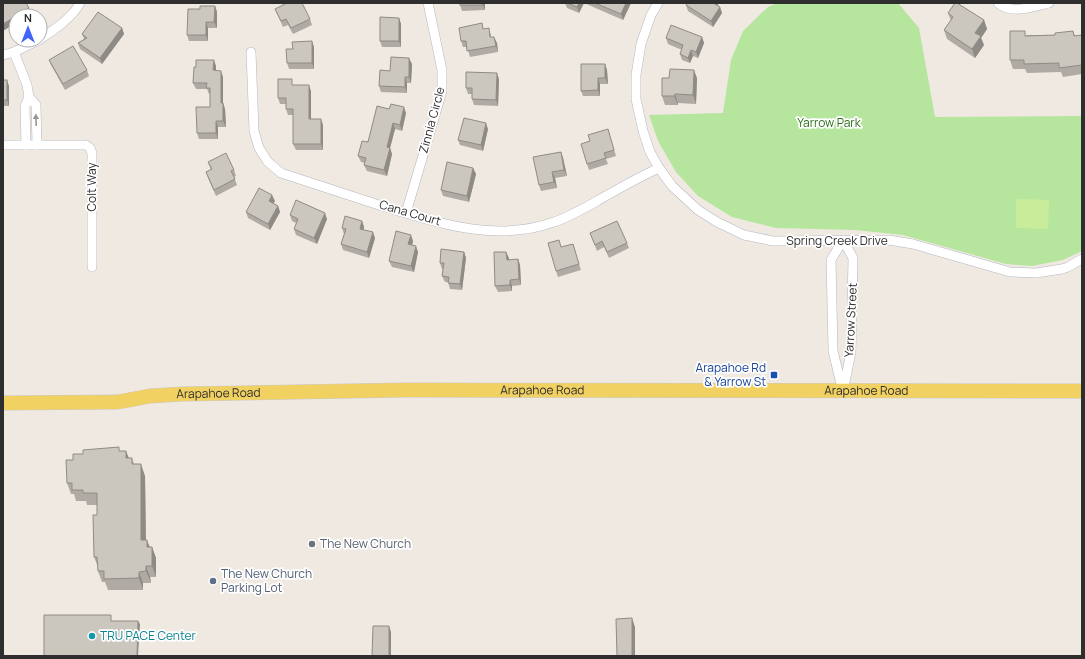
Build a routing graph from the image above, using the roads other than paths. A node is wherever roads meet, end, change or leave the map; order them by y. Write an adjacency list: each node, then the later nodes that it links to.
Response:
1 (80, 3): 6 (street)
2 (428, 3): 16 (street, Zinnia Circle)
3 (658, 3): 15 (street)
4 (998, 3): 5 (street)
5 (1049, 3)
6 (48, 34)
7 (22, 48): 8 (street)
8 (14, 52): 10 (street); 11 (street)
9 (251, 52): 16 (street, Cana Court)
10 (3, 55)
11 (29, 97): 13 (street); 14 (street, one-way to 11)
12 (3, 145): 13 (street, Colt Way)
13 (26, 145): 14 (street, Colt Way)
14 (37, 145): 19 (street, Colt Way)
15 (659, 168): 16 (street, Cana Court); 17 (street, Spring Creek Drive)
16 (406, 213)
17 (842, 240): 18 (street, Spring Creek Drive); 21 (street, Yarrow Street); 21 (street, Yarrow Street)
18 (1082, 259)
19 (92, 267)
20 (1082, 391): 21 (main road, Arapahoe Road)
21 (843, 392): 22 (main road, Arapahoe Road)
22 (3, 403)

